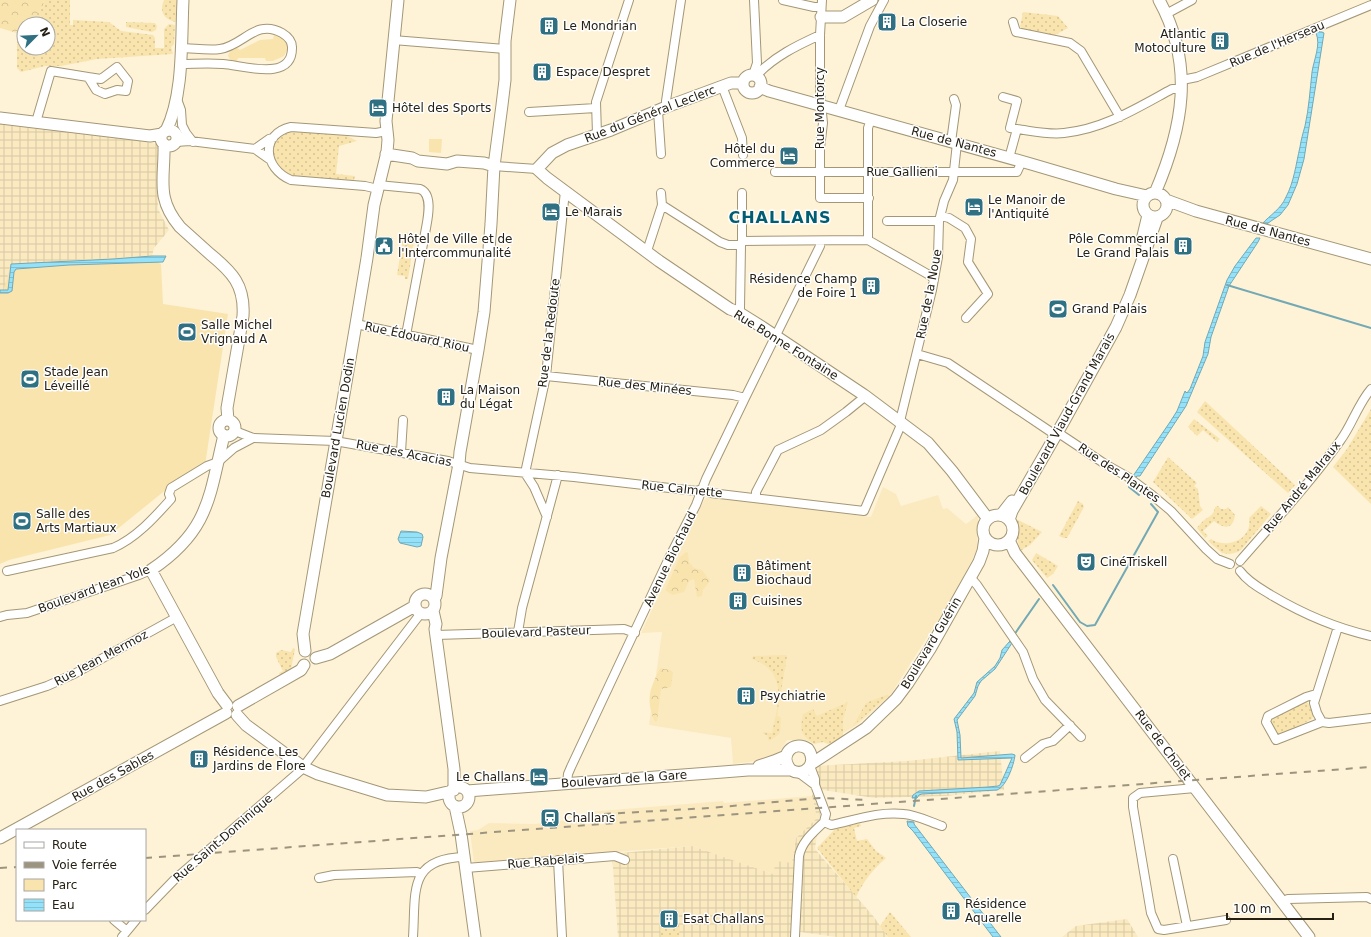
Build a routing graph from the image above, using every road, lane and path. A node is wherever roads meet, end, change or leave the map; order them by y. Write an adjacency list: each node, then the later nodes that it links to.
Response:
1 (183, 0): 18 (main road)
2 (510, 0): 19 (main road)
3 (629, 0): 31 (street)
4 (681, 0): 32 (street)
5 (754, 0): 21 (street)
6 (783, 0): 13 (street)
7 (872, 0): 13 (main road)
8 (884, 0): 33 (street)
9 (1159, 0): 14 (main road, Boulevard Viaud-Grand Marais)
10 (1192, 0): 14 (street)
11 (397, 5): 17 (main road, Boulevard Lucien Dodin)
12 (1371, 5): 24 (street, Rue de l'Herseau)
13 (821, 8): 16 (street, Rue Montorcy)
14 (1166, 14): 24 (main road, Boulevard Viaud-Grand Marais)
15 (1012, 22): 35 (street)
16 (820, 35): 21 (street); 30 (street, Rue Montorcy)
17 (394, 40): 19 (street); 40 (main road, Boulevard Lucien Dodin)
18 (180, 48): 20 (main road); 20 (street)
19 (505, 49): 53 (main road)
20 (180, 64): 28 (main road)
21 (755, 75): 23 (main road); 26 (main road)
22 (88, 77): 22 (street); 38 (street)
23 (743, 83): 25 (main road, Rue du Général Leclerc); 26 (main road)
24 (1182, 84): 35 (street, Rue de l'Herseau); 64 (main road, Boulevard Viaud-Grand Marais)
25 (722, 86): 32 (main road, Rue du Général Leclerc); 49 (street)
26 (760, 87): 30 (main road, Rue de Nantes)
27 (1003, 97): 39 (street)
28 (177, 98): 42 (main road); 44 (street)
29 (954, 99): 45 (street, Rue de la Noue)
30 (821, 105): 33 (main road, Rue de Nantes); 56 (street, Rue Montorcy)
31 (596, 108): 34 (street); 41 (street)
32 (662, 109): 41 (main road, Rue du Général Leclerc); 48 (street)
33 (839, 110): 37 (main road, Rue de Nantes)
34 (529, 112)
35 (1120, 117): 39 (street, Rue de l'Herseau)
36 (0, 118): 38 (main road)
37 (871, 119): 45 (main road, Rue de Nantes); 57 (street)
38 (36, 122): 42 (main road)
39 (1017, 129): 50 (street)
40 (387, 131): 43 (street); 47 (main road, Boulevard Lucien Dodin)
41 (597, 134): 54 (main road, Rue du Général Leclerc)
42 (168, 136): 44 (street); 88 (main road)
43 (273, 138): 46 (street); 51 (street)
44 (191, 141): 46 (street)
45 (954, 143): 50 (main road, Rue de Nantes); 58 (street, Rue de la Noue)
46 (255, 149): 51 (street)
47 (386, 154): 53 (main road); 59 (main road, Boulevard Lucien Dodin)
48 (661, 154)
49 (743, 156)
50 (1009, 158): 52 (main road, Rue de Nantes)
51 (269, 159): 59 (street)
52 (1022, 161): 58 (street, Rue Gallieni); 64 (main road, Rue de Nantes)
53 (494, 166): 54 (street); 79 (main road)
54 (538, 169): 60 (main road, Rue Bonne Fontaine)
55 (775, 172): 56 (street, Rue Gallieni)
56 (820, 172): 57 (street, Rue Gallieni); 63 (street, Rue Montorcy)
57 (869, 172): 58 (street, Rue Gallieni); 63 (street)
58 (954, 172): 66 (street, Rue de la Noue)
59 (379, 184): 76 (main road, Boulevard Lucien Dodin); 77 (street)
60 (565, 191): 71 (main road, Rue Bonne Fontaine); 81 (street, Rue de la Redoute)
61 (661, 192): 65 (street)
62 (742, 193): 70 (street)
63 (869, 198): 68 (street)
64 (1156, 204): 72 (main road, Rue de Nantes); 87 (main road, Boulevard Viaud-Grand Marais)
65 (662, 205): 70 (street); 71 (street)
66 (940, 219): 67 (street); 73 (street, Rue de la Noue); 75 (street)
67 (888, 221)
68 (868, 240): 69 (street); 73 (street)
69 (820, 241): 70 (street); 78 (street, Avenue Biochaud)
70 (742, 243): 74 (street)
71 (647, 251): 74 (main road, Rue Bonne Fontaine)
72 (1371, 259)
73 (934, 280): 80 (street, Rue de la Noue)
74 (738, 312): 78 (main road, Rue Bonne Fontaine)
75 (966, 318)
76 (356, 324): 77 (street, Rue Édouard Riou); 90 (main road, Boulevard Lucien Dodin)
77 (406, 335): 79 (street, Rue Édouard Riou)
78 (776, 337): 83 (main road, Rue Bonne Fontaine); 84 (street, Avenue Biochaud)
79 (478, 350): 93 (main road)
80 (917, 354): 86 (street, Rue de la Noue); 87 (street, Rue des Plantes)
81 (546, 376): 84 (street, Rue des Minées); 94 (street, Rue de la Redoute)
82 (1371, 389): 104 (street, Rue André Malraux)
83 (864, 395): 86 (main road, Rue Bonne Fontaine); 97 (street)
84 (745, 398): 96 (street, Avenue Biochaud)
85 (403, 420): 91 (street)
86 (900, 421): 98 (street, Rue de la Noue); 101 (main road, Rue Bonne Fontaine)
87 (1054, 432): 100 (main road, Boulevard Viaud-Grand Marais); 106 (street, Rue des Plantes)
88 (229, 433): 89 (street, Rue des Acacias); 92 (main road, Boulevard Jean Yole)
89 (253, 438): 90 (street, Rue des Acacias); 92 (street, Rue des Acacias)
90 (335, 441): 91 (street, Rue des Acacias); 120 (main road, Boulevard Lucien Dodin)
91 (401, 452): 93 (street, Rue des Acacias)
92 (218, 462): 107 (main road, Boulevard Jean Yole); 108 (street, Rue des Acacias)
93 (459, 464): 94 (street, Rue des Acacias); 111 (main road)
94 (524, 473): 95 (street, Rue Calmette); 99 (street)
95 (558, 475): 96 (street, Rue Calmette); 99 (street)
96 (702, 489): 97 (street, Rue Calmette); 118 (street, Avenue Biochaud)
97 (756, 498): 98 (street, Rue Calmette)
98 (864, 511)
99 (547, 517): 117 (street)
100 (1005, 518): 101 (main road); 103 (main road)
101 (988, 519): 102 (main road)
102 (985, 538): 103 (main road); 105 (main road, Boulevard Guérin)
103 (1003, 543): 105 (main road, Boulevard Guérin); 141 (main road, Rue de Cholet)
104 (1240, 561): 106 (street); 109 (street)
105 (979, 562): 110 (main road, Boulevard Guérin)
106 (1230, 564): 109 (street, Rue des Plantes)
107 (151, 570): 113 (street, Boulevard Jean Yole); 114 (main road)
108 (8, 571)
109 (1240, 571): 115 (street, Rue des Plantes)
110 (970, 578): 128 (street); 130 (main road, Boulevard Guérin)
111 (434, 598): 112 (main road); 112 (main road)
112 (423, 611): 116 (main road); 121 (main road); 135 (street, Rue Saint-Dominique)
113 (4, 616)
114 (177, 617): 124 (street, Rue Jean Mermoz); 125 (main road)
115 (1338, 627): 119 (street, Rue des Plantes); 123 (street)
116 (436, 632): 117 (street, Boulevard Pasteur); 136 (main road)
117 (518, 632): 118 (street, Boulevard Pasteur)
118 (635, 633): 139 (street, Avenue Biochaud)
119 (1371, 636)
120 (305, 651): 121 (main road); 122 (main road)
121 (316, 658): 122 (main road)
122 (304, 665): 125 (main road, Rue des Sables)
123 (1316, 694): 127 (street); 127 (street)
124 (0, 701)
125 (232, 710): 135 (main road); 148 (main road, Rue des Sables)
126 (1371, 718): 127 (street)
127 (1322, 722)
128 (1070, 726): 129 (street); 133 (street)
129 (1082, 738)
130 (838, 746): 131 (main road, Boulevard Guérin); 134 (main road, Boulevard Guérin)
131 (808, 749): 132 (main road); 134 (main road)
132 (786, 756): 137 (main road); 138 (main road)
133 (1025, 758)
134 (811, 765): 138 (main road); 140 (street)
135 (303, 767): 143 (main road); 158 (street, Rue Saint-Dominique)
136 (454, 769): 142 (main road); 144 (main road)
137 (748, 770): 138 (main road); 139 (main road, Boulevard de la Gare)
138 (795, 771): 140 (street)
139 (568, 783): 144 (main road, Boulevard de la Gare)
140 (815, 785): 145 (street)
141 (1195, 788): 157 (main road, Rue de Cholet); 162 (street)
142 (453, 790): 143 (main road, Boulevard de la Gare); 144 (main road, Boulevard de la Gare)
143 (426, 797): 144 (main road)
144 (462, 799): 153 (main road)
145 (824, 822): 146 (street); 167 (street)
146 (942, 826)
147 (16, 829): 149 (main road, Rue des Sables)
148 (16, 829)
149 (0, 838)
150 (1173, 859): 162 (street)
151 (558, 860): 152 (street, Rue Rabelais); 153 (street, Rue Rabelais); 166 (street)
152 (625, 860)
153 (466, 863): 154 (street, Rue Rabelais); 165 (main road)
154 (421, 874): 155 (street); 164 (street)
155 (319, 878)
156 (1371, 899): 157 (street)
157 (1283, 901): 168 (main road, Rue de Cholet)
158 (146, 909)
159 (1226, 920): 162 (street)
160 (115, 921): 163 (street)
161 (135, 921): 163 (street)
162 (1187, 926)
163 (124, 934)
164 (413, 937)
165 (475, 937)
166 (562, 937)
167 (794, 937)
168 (1309, 937)

